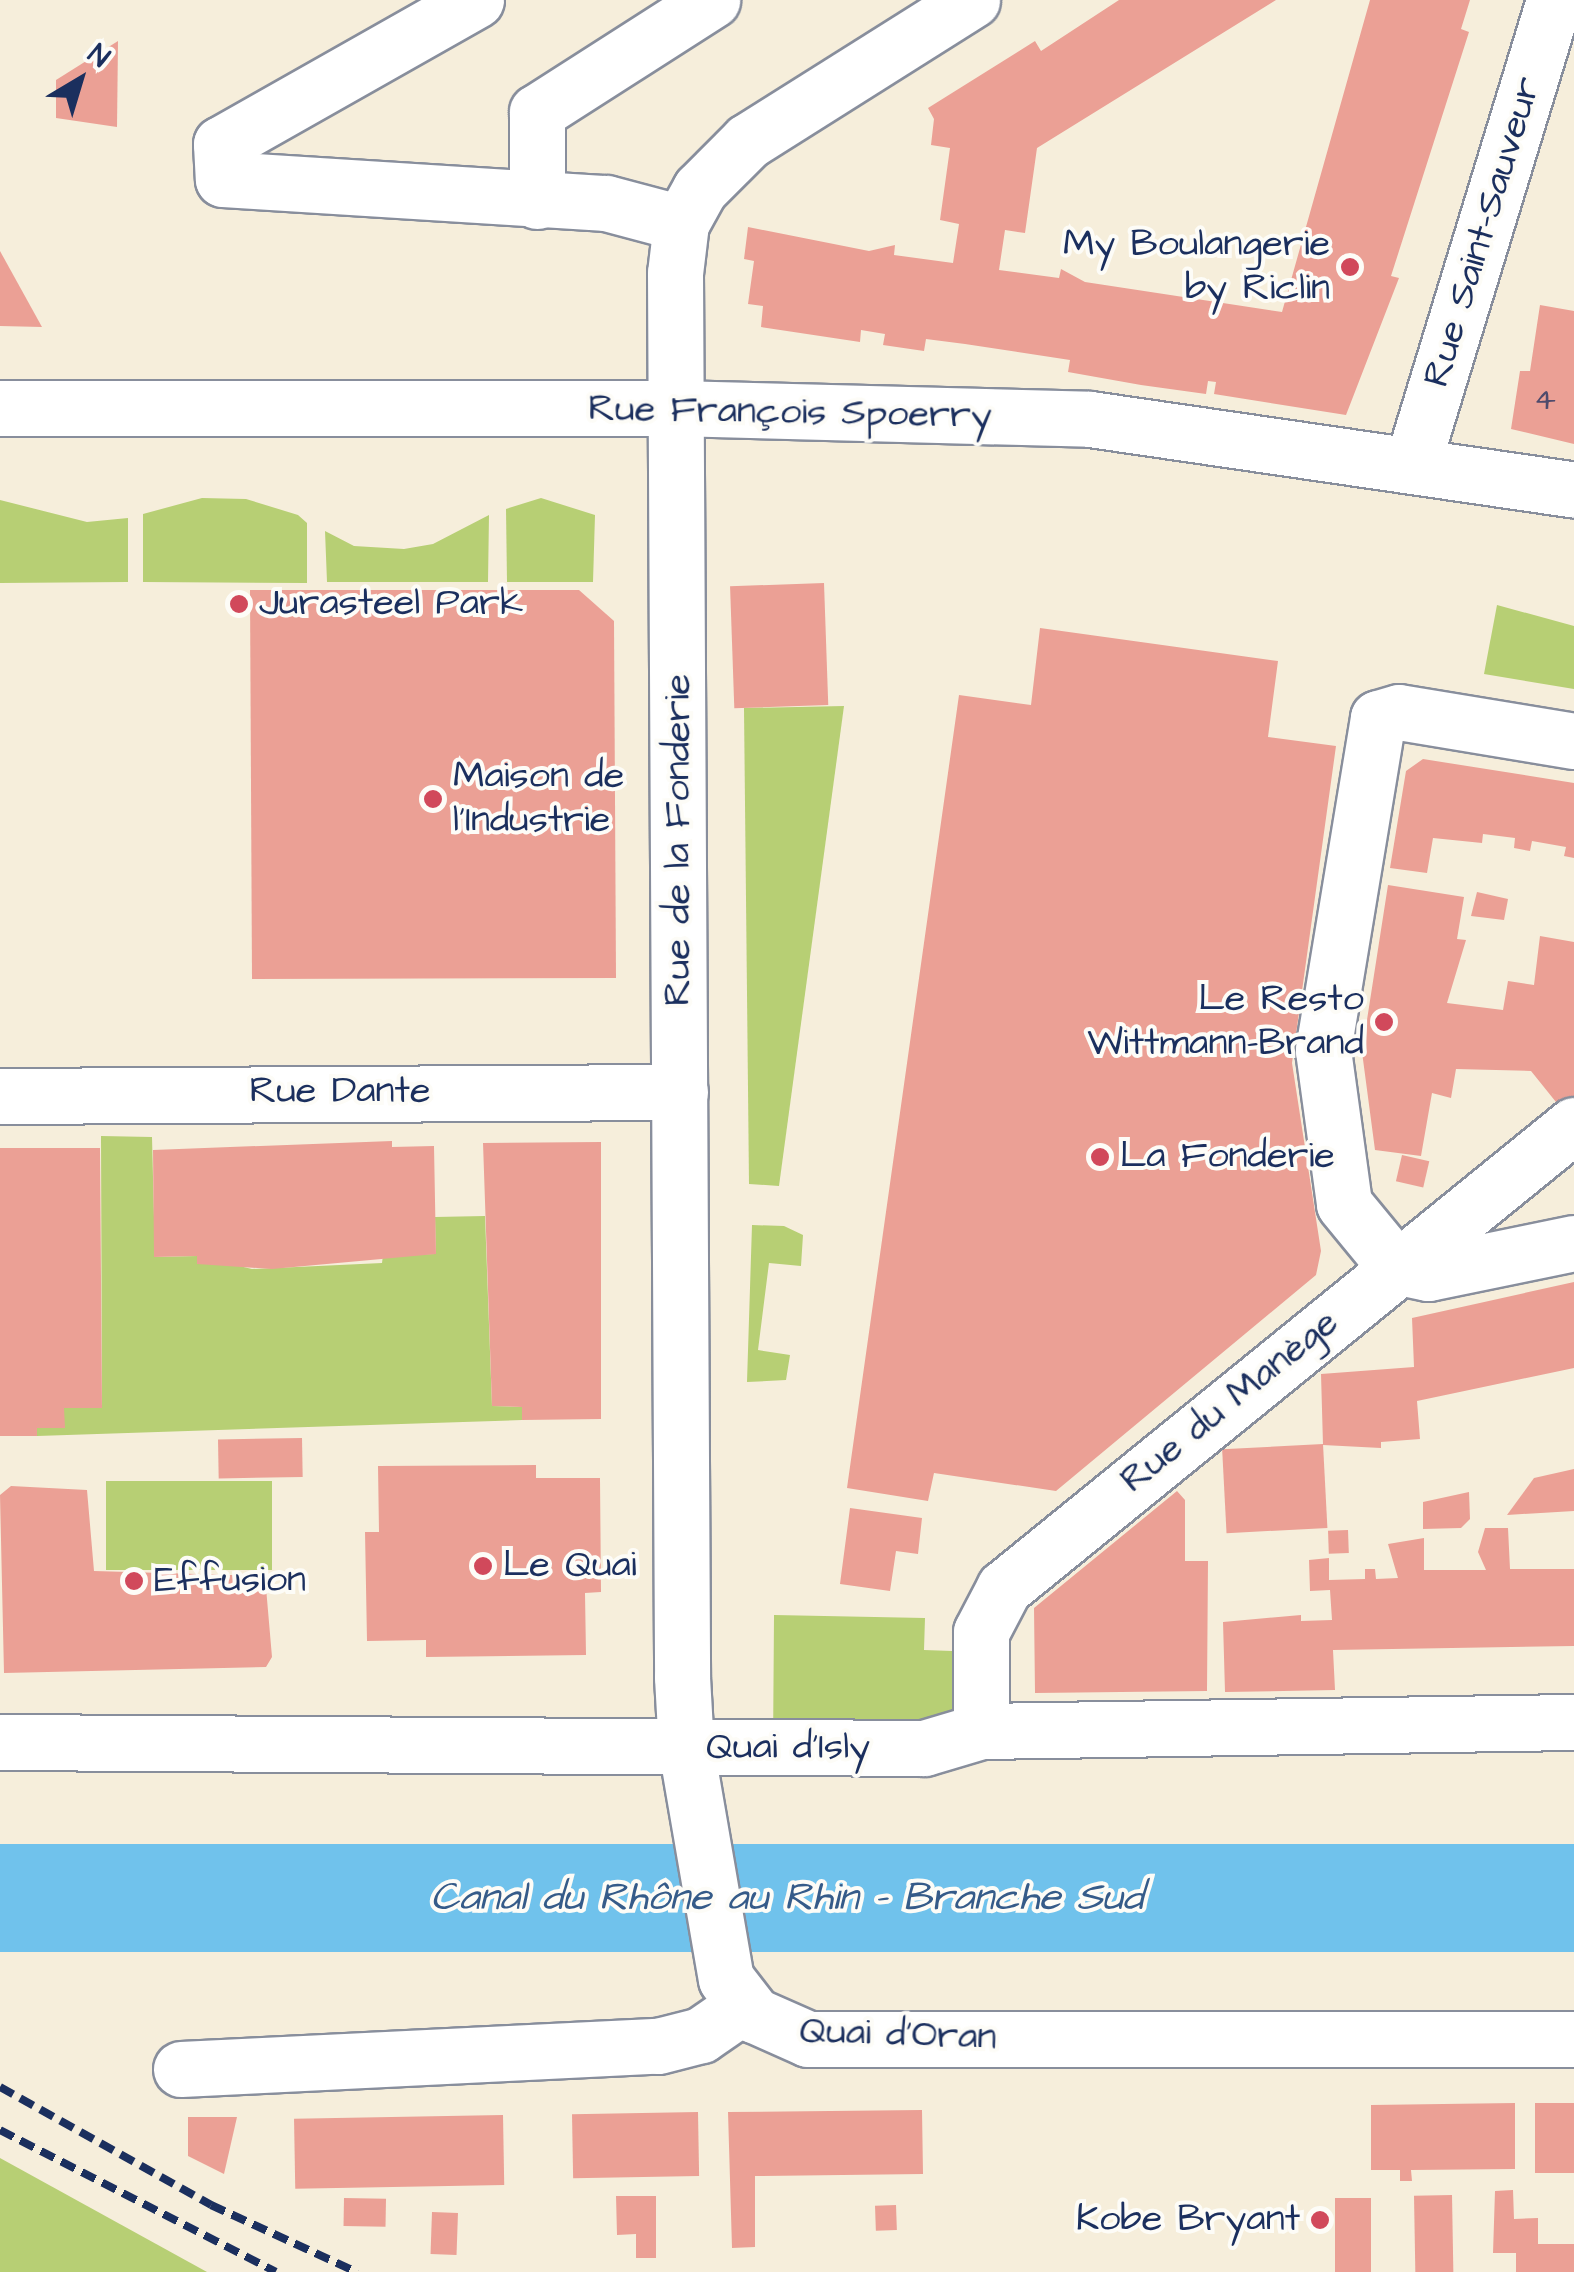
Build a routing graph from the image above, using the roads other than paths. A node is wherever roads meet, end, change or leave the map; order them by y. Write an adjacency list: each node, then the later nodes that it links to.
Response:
1 (476, 0): 5 (street)
2 (712, 0): 5 (street)
3 (972, 0): 6 (street)
4 (1554, 0): 9 (street, Rue Saint-Sauveur)
5 (537, 202): 6 (street)
6 (681, 223): 8 (street, Rue de la Fonderie)
7 (0, 408): 8 (street, Rue François Spoerry)
8 (675, 408): 9 (street, Rue François Spoerry); 12 (street, Rue de la Fonderie)
9 (1412, 464): 10 (street, Rue François Spoerry)
10 (1574, 490)
11 (1574, 741): 16 (street)
12 (680, 1092): 13 (street, Rue Dante); 20 (street, Rue de la Fonderie)
13 (0, 1096)
14 (1574, 1125): 16 (street, Rue du Manège)
15 (1574, 1243): 16 (street)
16 (1395, 1266): 18 (street, Rue du Manège)
17 (1574, 1722): 18 (street, Quai d'Isly)
18 (980, 1731): 20 (street, Quai d'Isly)
19 (0, 1742): 20 (street, Quai d'Isly)
20 (686, 1748): 21 (street, Rue de la Fonderie)
21 (738, 1999): 22 (street, Quai d'Oran); 23 (street)
22 (1574, 2039)
23 (181, 2069)

